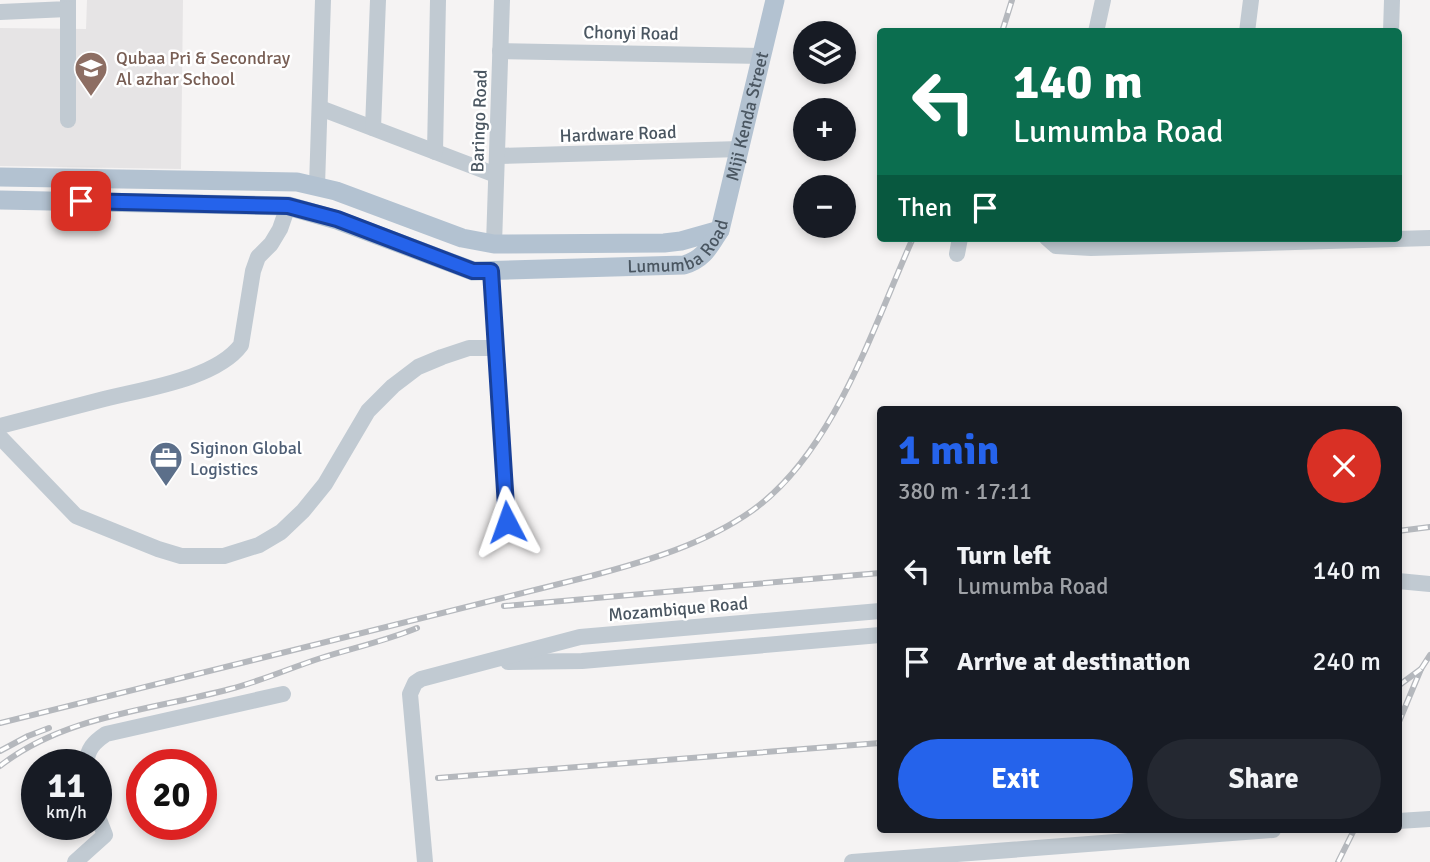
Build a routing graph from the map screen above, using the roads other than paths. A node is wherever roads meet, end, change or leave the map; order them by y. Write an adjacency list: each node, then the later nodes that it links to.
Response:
1 (323, 0): 16 (street)
2 (378, 0): 18 (street)
3 (438, 0): 20 (street)
4 (502, 0): 14 (street, Baringo Road)
5 (775, 0): 15 (main road, Miji Kenda Street)
6 (1103, 0): 11 (street)
7 (1251, 0): 12 (street)
8 (1392, 0): 13 (street)
9 (68, 4): 10 (street); 17 (street)
10 (0, 12)
11 (1098, 28)
12 (1248, 28)
13 (1391, 28)
14 (500, 51): 15 (street, Chonyi Road); 21 (street, Baringo Road)
15 (762, 56): 19 (main road, Miji Kenda Street)
16 (320, 108): 18 (street); 24 (street)
17 (68, 120)
18 (373, 128): 20 (street)
19 (740, 149): 21 (street, Hardware Road); 27 (main road, Miji Kenda Street)
20 (435, 152): 22 (street)
21 (497, 156): 22 (street, Baringo Road)
22 (496, 175): 33 (street, Baringo Road)
23 (0, 177): 24 (main road, Lumumba Road)
24 (317, 186): 33 (main road, Lumumba Road)
25 (0, 200): 26 (main road, Lumumba Road)
26 (288, 206): 37 (main road, Lumumba Road); 39 (street)
27 (720, 230): 34 (main road, Lumumba Road); 36 (main road, Lumumba Road)
28 (1430, 238): 29 (street)
29 (1402, 239)
30 (1052, 242): 35 (street)
31 (1083, 242): 35 (street)
32 (1290, 242): 35 (street)
33 (494, 244): 34 (main road, Lumumba Road)
34 (617, 245): 36 (street)
35 (1091, 248)
36 (617, 267): 37 (main road, Lumumba Road)
37 (491, 271): 38 (street)
38 (496, 348): 40 (street); 41 (street)
39 (0, 426)
40 (0, 437)
41 (507, 522)
42 (1402, 583): 43 (street)
43 (1430, 584)
44 (877, 611): 46 (street, Mozambique Road)
45 (877, 635): 46 (street, Mozambique Road)
46 (481, 662): 54 (street, Mozambique Road)
47 (283, 694): 48 (street)
48 (90, 749)
49 (1430, 819): 50 (street)
50 (1402, 821)
51 (1234, 833): 55 (street)
52 (99, 840): 53 (street)
53 (75, 862)
54 (425, 862)
55 (852, 862)

